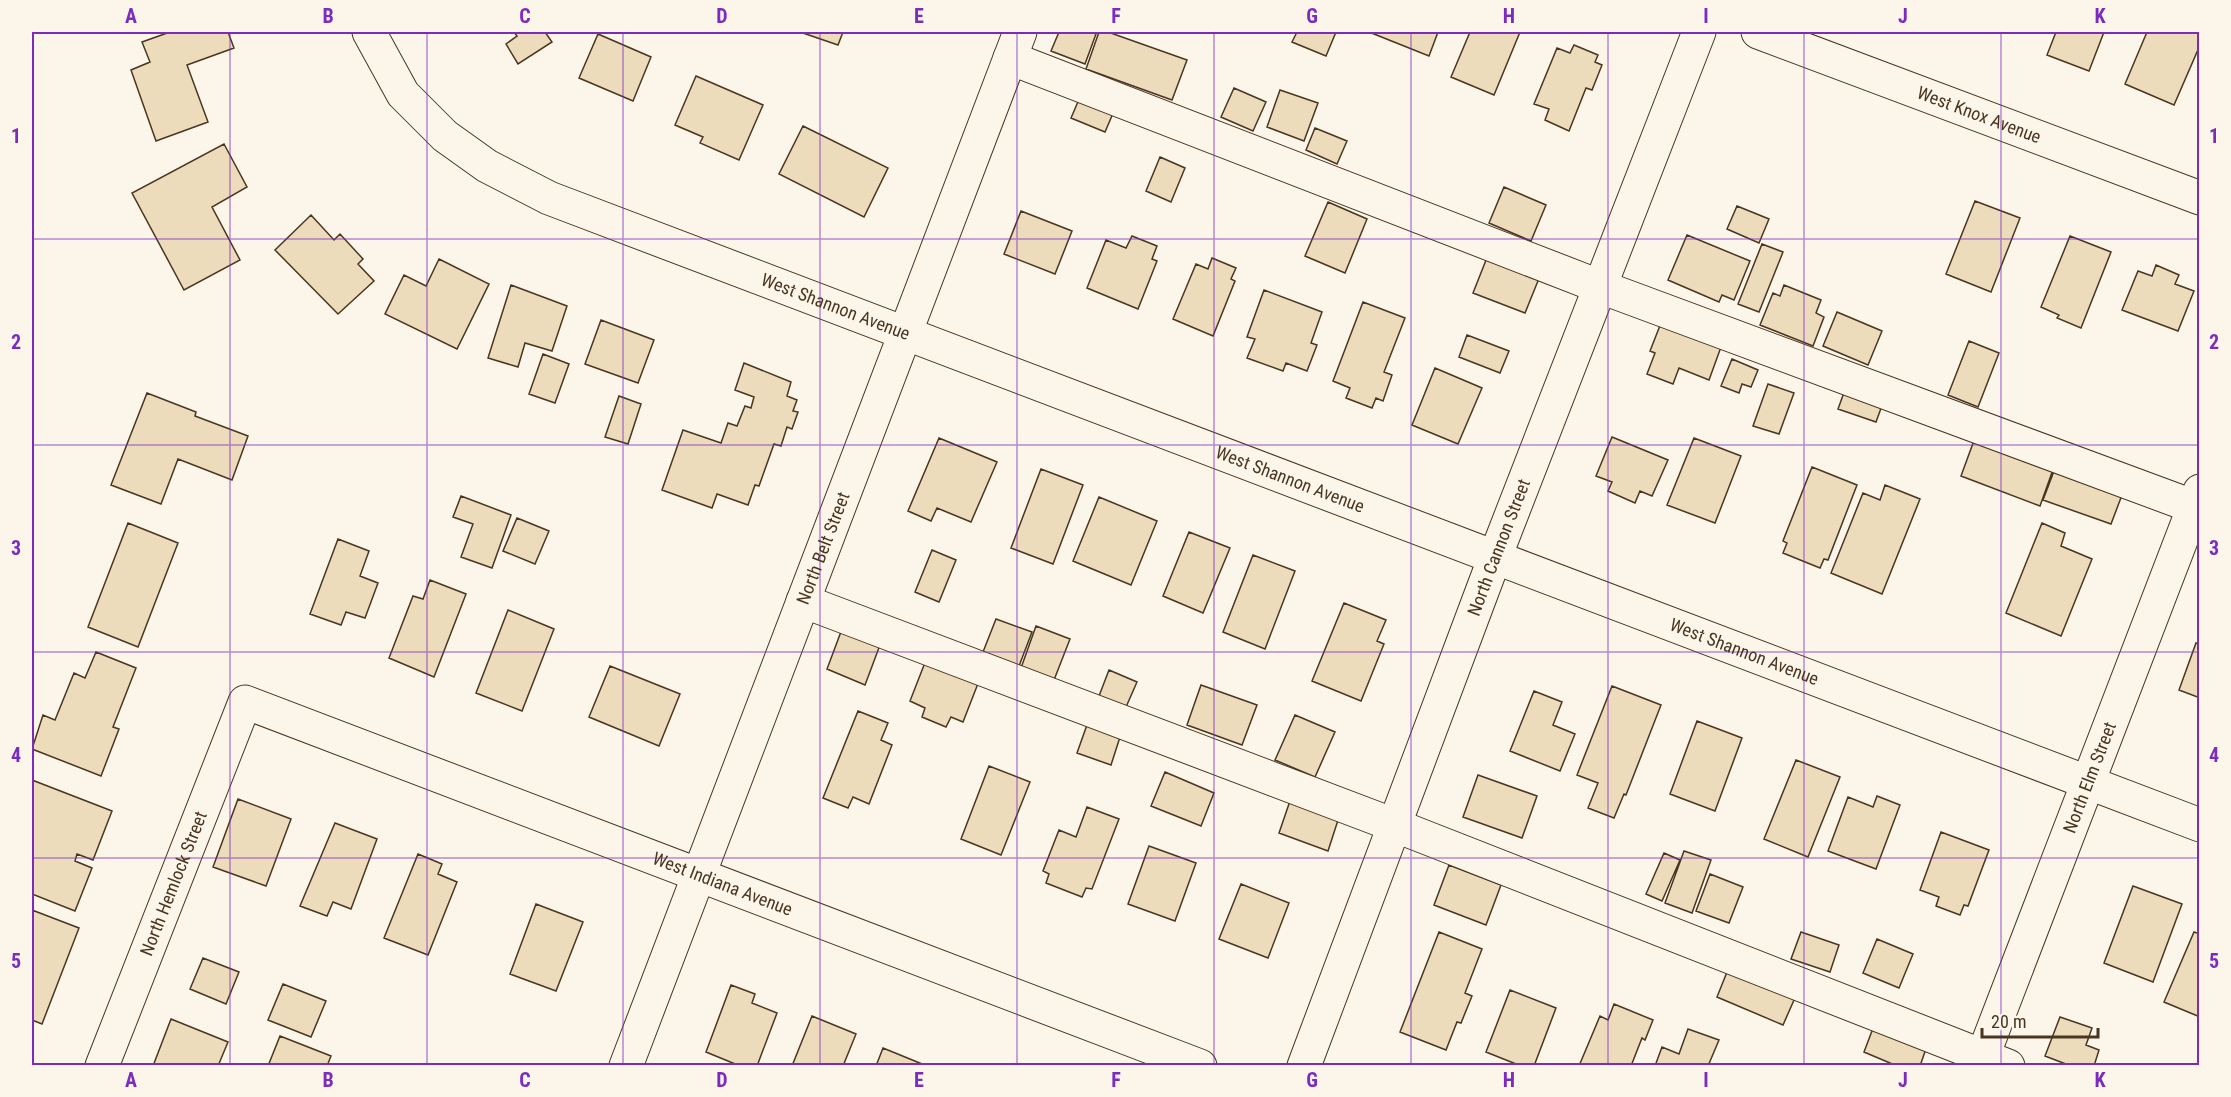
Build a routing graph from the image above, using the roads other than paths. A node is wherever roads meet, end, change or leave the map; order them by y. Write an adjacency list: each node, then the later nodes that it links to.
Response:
1 (369, 32): 7 (street, West Shannon Avenue)
2 (1699, 32): 6 (street, North Cannon Street)
3 (1758, 32): 5 (street, West Knox Avenue)
4 (1015, 45): 6 (street); 7 (street, North Belt Street)
5 (2199, 198)
6 (1601, 287): 8 (street); 9 (street, North Cannon Street)
7 (906, 332): 9 (street, West Shannon Avenue); 10 (street, North Belt Street)
8 (2197, 502): 12 (street, North Elm Street)
9 (1495, 557): 12 (street, West Shannon Avenue); 13 (street, North Cannon Street)
10 (803, 601): 13 (street); 15 (street, North Belt Street)
11 (245, 702): 15 (street, West Indiana Avenue); 17 (street, North Hemlock Street)
12 (2086, 783): 14 (street, West Shannon Avenue); 16 (street, North Elm Street)
13 (1394, 825): 16 (street); 20 (street, North Cannon Street)
14 (2199, 825)
15 (698, 874): 18 (street, North Belt Street); 19 (street, West Indiana Avenue)
16 (1990, 1062)
17 (102, 1065)
18 (626, 1065)
19 (1200, 1065)
20 (1304, 1065)

